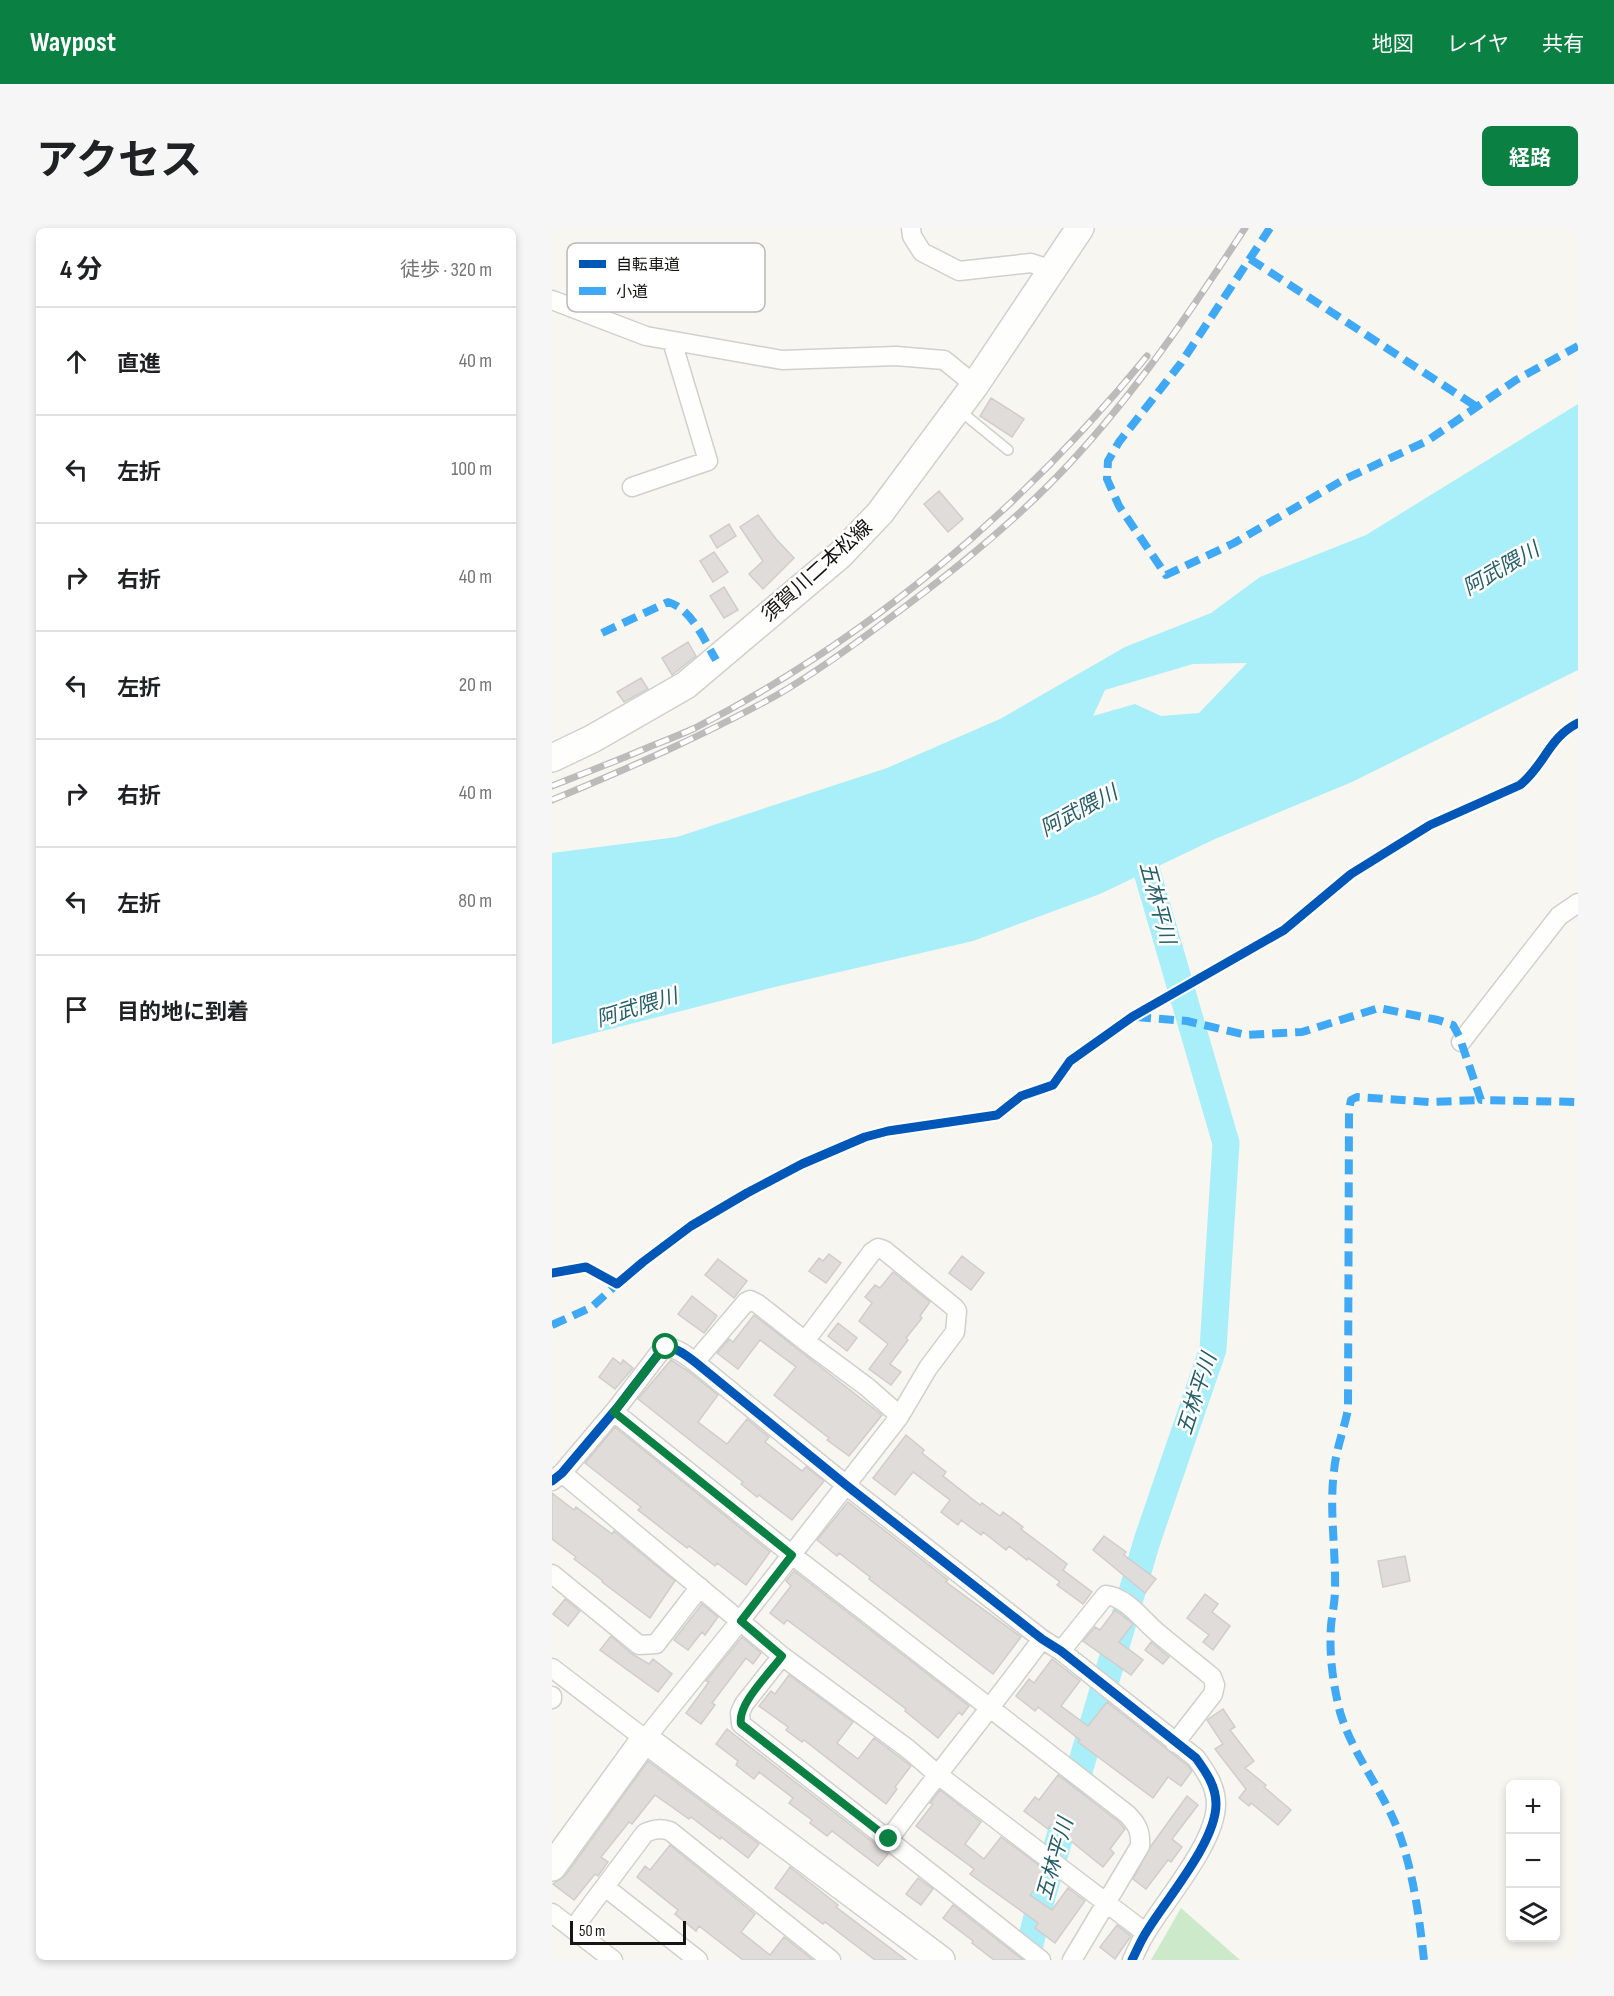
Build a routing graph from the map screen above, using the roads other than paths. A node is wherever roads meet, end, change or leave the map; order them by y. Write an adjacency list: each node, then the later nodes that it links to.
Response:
1 (911, 228): 3 (street)
2 (1080, 228): 3 (main road, 須賀川二本松線)
3 (1052, 270): 8 (main road, 須賀川二本松線)
4 (552, 300): 5 (street)
5 (567, 306)
6 (583, 312): 7 (street)
7 (672, 341): 8 (street); 11 (street)
8 (975, 385): 9 (main road, 須賀川二本松線)
9 (957, 408): 10 (lane); 12 (main road, 須賀川二本松線)
10 (1008, 450)
11 (632, 487)
12 (552, 758)
13 (1578, 903): 14 (street)
14 (1461, 1042)
15 (805, 1341): 16 (street); 18 (street); 18 (street)
16 (696, 1362): 17 (street); 20 (street)
17 (614, 1412): 19 (street); 21 (street)
18 (900, 1415): 20 (street)
19 (557, 1477): 23 (street)
20 (846, 1485): 21 (street); 25 (street)
21 (792, 1555): 24 (street); 29 (street)
22 (552, 1574): 23 (street)
23 (700, 1587): 24 (street)
24 (741, 1621): 27 (street); 30 (street)
25 (1041, 1639): 26 (street); 29 (street)
26 (1061, 1651): 31 (street); 31 (street)
27 (782, 1656): 32 (street); 33 (street)
28 (552, 1668): 30 (street)
29 (991, 1708): 32 (street); 36 (street)
30 (645, 1739): 34 (main road); 43 (main road)
31 (1175, 1743): 39 (street)
32 (937, 1774): 33 (street); 36 (street)
33 (889, 1839): 44 (street)
34 (552, 1867)
35 (604, 1887): 38 (street); 41 (street); 42 (street)
36 (1108, 1902): 39 (street); 45 (street)
37 (552, 1913): 38 (street)
38 (573, 1929): 40 (street)
39 (1146, 1932): 46 (street)
40 (613, 1960)
41 (698, 1960)
42 (831, 1960)
43 (941, 1960)
44 (1041, 1960)
45 (1072, 1960)
46 (1132, 1960)

